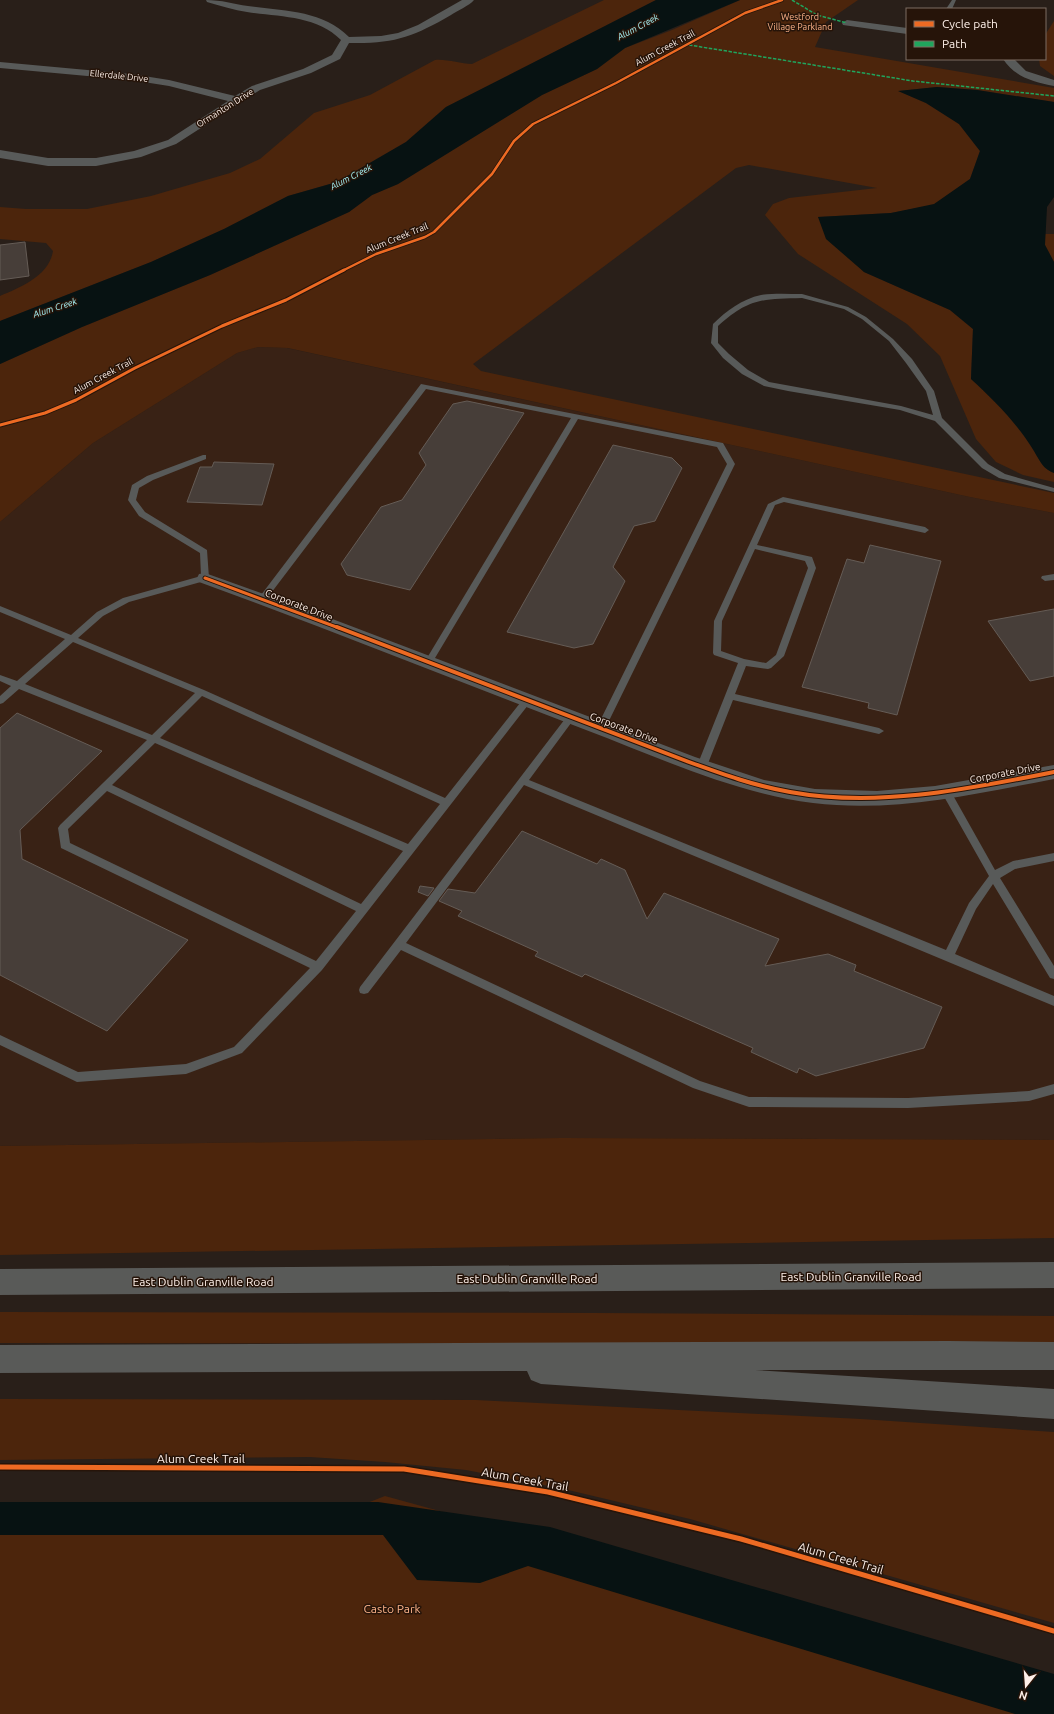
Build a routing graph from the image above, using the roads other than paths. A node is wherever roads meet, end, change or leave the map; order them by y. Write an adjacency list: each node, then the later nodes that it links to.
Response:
1 (211, 0): 5 (street)
2 (470, 0): 5 (street)
3 (847, 23): 4 (street)
4 (906, 31)
5 (346, 40): 9 (street, Ormanton Drive)
6 (1009, 60): 8 (street)
7 (0, 65): 9 (street, Ellerdale Drive)
8 (1054, 83)
9 (236, 100): 10 (street, Ormanton Drive)
10 (0, 154)
11 (576, 416): 20 (lane); 24 (lane); 32 (lane)
12 (938, 419): 12 (lane); 14 (lane)
13 (203, 457): 18 (lane)
14 (1054, 490)
15 (925, 530): 16 (lane)
16 (752, 546): 23 (lane); 23 (lane)
17 (1054, 577): 19 (lane)
18 (206, 578): 20 (street, Corporate Drive); 22 (lane)
19 (1044, 578)
20 (262, 599): 24 (street, Corporate Drive)
21 (0, 608): 22 (lane)
22 (72, 639): 26 (lane); 27 (lane)
23 (743, 662): 28 (lane)
24 (428, 663): 29 (street, Corporate Drive)
25 (0, 678): 26 (lane)
26 (18, 686): 30 (lane); 34 (lane)
27 (200, 692): 34 (lane); 40 (lane)
28 (729, 696): 33 (lane); 35 (lane)
29 (527, 700): 31 (street, Corporate Drive); 40 (lane)
30 (0, 701)
31 (571, 717): 32 (street, Corporate Drive); 37 (lane)
32 (601, 728): 35 (street, Corporate Drive)
33 (879, 731)
34 (153, 739): 38 (lane); 41 (lane)
35 (702, 766): 39 (street, Corporate Drive)
36 (1054, 772): 39 (street, Corporate Drive)
37 (523, 781): 45 (lane); 46 (lane)
38 (106, 786): 44 (lane); 47 (lane)
39 (947, 793): 43 (lane)
40 (446, 802): 41 (lane)
41 (410, 849): 44 (lane)
42 (1054, 858): 43 (lane)
43 (994, 877): 46 (lane); 48 (lane)
44 (362, 909): 47 (lane)
45 (399, 944): 49 (lane); 52 (lane)
46 (949, 956): 50 (lane)
47 (318, 967): 51 (lane)
48 (1054, 975)
49 (364, 990)
50 (1054, 1001)
51 (0, 1040)
52 (1054, 1089)
53 (1050, 1274): 54 (main road, East Dublin Granville Road)
54 (0, 1282)
55 (1054, 1356): 56 (main road)
56 (350, 1358): 57 (main road); 58 (main road)
57 (0, 1359)
58 (1054, 1404)

